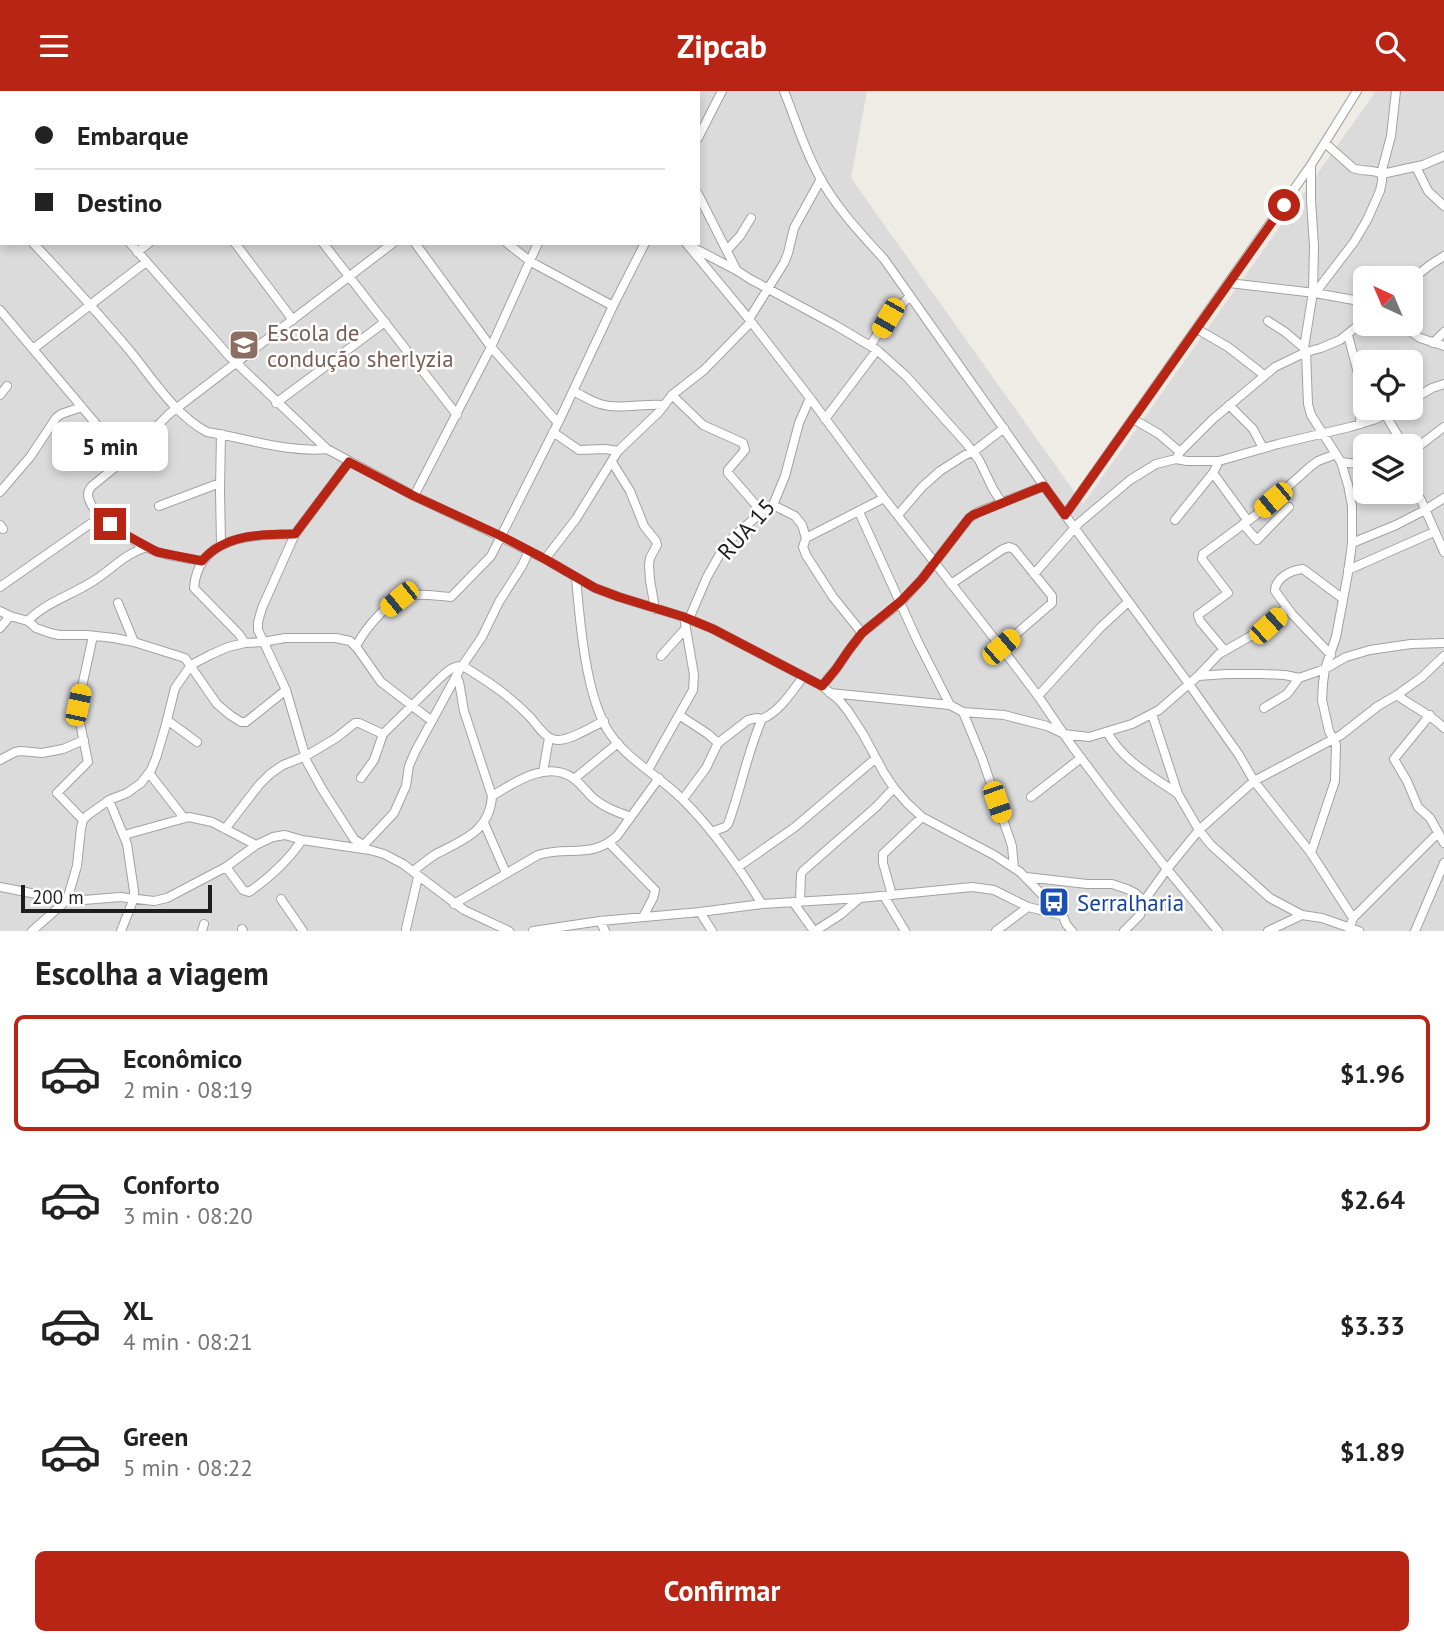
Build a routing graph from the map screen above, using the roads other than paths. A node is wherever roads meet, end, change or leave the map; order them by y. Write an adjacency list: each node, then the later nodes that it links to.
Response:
1 (722, 91): 5 (street)
2 (784, 91): 11 (street)
3 (1357, 91): 6 (street)
4 (1396, 91): 10 (street)
5 (700, 134)
6 (1325, 143): 8 (street); 10 (street)
7 (1444, 156): 9 (street)
8 (1311, 165): 35 (street); 37 (street)
9 (1416, 167): 10 (street); 13 (street)
10 (1382, 174): 37 (street)
11 (821, 179): 36 (street); 38 (street)
12 (700, 198): 27 (street)
13 (1444, 206)
14 (751, 218): 27 (street)
15 (35, 245): 40 (street)
16 (132, 245): 28 (street)
17 (147, 245): 28 (street)
18 (237, 245): 43 (street)
19 (325, 245): 34 (street)
20 (390, 245): 34 (street)
21 (416, 245): 53 (street)
22 (510, 245): 31 (street)
23 (537, 245): 31 (street)
24 (644, 245): 41 (street)
25 (687, 245): 44 (street)
26 (688, 245): 32 (street)
27 (727, 249): 32 (street)
28 (138, 252): 30 (street)
29 (1444, 256): 33 (street)
30 (146, 262): 40 (street); 58 (street)
31 (531, 262): 41 (street); 53 (street)
32 (736, 270): 36 (street)
33 (1423, 271)
34 (350, 277): 43 (street); 46 (street)
35 (1229, 283): 37 (street); 47 (street)
36 (767, 288): 44 (street); 55 (street)
37 (1314, 292): 39 (street); 57 (street)
38 (910, 296): 55 (street); 78 (street)
39 (1353, 300)
40 (90, 306): 56 (street); 71 (street)
41 (613, 306): 62 (street)
42 (1, 312): 56 (street)
43 (293, 320): 58 (street)
44 (750, 321): 65 (street); 66 (street)
45 (1268, 321): 57 (street)
46 (385, 322): 67 (street); 72 (street)
47 (1197, 329): 59 (street); 74 (street)
48 (1353, 331): 50 (street)
49 (1444, 332): 52 (street)
50 (1348, 335): 57 (street); 77 (street)
51 (1417, 336): 52 (street)
52 (1433, 343): 54 (street)
53 (491, 347): 72 (street); 76 (street)
54 (1444, 347)
55 (874, 348): 73 (street); 89 (street)
56 (33, 349): 70 (street)
57 (1305, 350): 59 (street); 82 (street)
58 (232, 360): 67 (street); 71 (street)
59 (1264, 375): 69 (street)
60 (1444, 384): 63 (street)
61 (8, 386): 64 (street)
62 (573, 391): 68 (street); 76 (street)
63 (1423, 393)
64 (0, 395)
65 (672, 395): 68 (street); 110 (street)
66 (810, 398): 73 (street); 106 (street, RUA 15)
67 (276, 403): 87 (street)
68 (664, 405): 88 (street)
69 (1229, 405): 86 (street); 90 (street)
70 (82, 407): 85 (street); 100 (street)
71 (177, 408): 80 (street); 83 (street)
72 (457, 415): 101 (street)
73 (825, 419): 102 (street)
74 (1133, 419): 90 (street); 113 (street)
75 (1370, 420): 77 (street)
76 (558, 423): 81 (street)
77 (1360, 424): 82 (street)
78 (1004, 428): 89 (street); 99 (street)
79 (1444, 428): 84 (street)
80 (152, 431): 85 (street); 92 (street)
81 (553, 432): 88 (street); 120 (street)
82 (1323, 433): 86 (street); 91 (street)
83 (222, 434): 87 (street); 98 (street)
84 (1423, 443)
85 (115, 447): 92 (street)
86 (1263, 448): 93 (street)
87 (327, 449): 94 (street)
88 (618, 451): 95 (street)
89 (973, 452): 104 (street); 112 (street)
90 (1178, 455): 93 (street); 117 (street)
91 (1338, 458): 96 (street); 116 (street); 122 (street)
92 (124, 460): 114 (street)
93 (1219, 461): 97 (street)
94 (349, 462): 101 (street); 119 (street)
95 (612, 462): 127 (street); 140 (street)
96 (1353, 462)
97 (1213, 473): 115 (street); 116 (street)
98 (220, 483): 107 (street); 123 (street)
99 (1044, 486): 104 (street); 113 (street)
100 (0, 492)
101 (414, 496): 120 (street)
102 (884, 498): 111 (street); 112 (street)
103 (1444, 498): 109 (street)
104 (1002, 503): 129 (street)
105 (1423, 504): 109 (street)
106 (773, 505): 110 (street, RUA 15); 121 (street)
107 (159, 506)
108 (1289, 507): 116 (street)
109 (1425, 510): 118 (street); 122 (street)
110 (762, 512): 143 (street, RUA 15)
111 (859, 512): 121 (street); 136 (street)
112 (898, 515): 129 (street)
113 (1065, 515): 117 (street)
114 (100, 517): 124 (street); 134 (street)
115 (1175, 520)
116 (1246, 522): 155 (street)
117 (1076, 528): 131 (street); 137 (street)
118 (1434, 532): 126 (street); 130 (street)
119 (295, 534): 123 (street); 150 (street)
120 (501, 536): 125 (street); 153 (street)
121 (806, 538): 147 (street)
122 (1352, 543): 130 (street)
123 (221, 544): 128 (street)
124 (146, 547): 128 (street); 144 (street)
125 (529, 551): 127 (street); 160 (street)
126 (1444, 552)
127 (545, 559): 132 (street)
128 (202, 561): 151 (street)
129 (935, 564): 133 (street); 136 (street)
130 (1348, 571): 135 (street)
131 (1034, 574): 133 (street); 154 (street)
132 (576, 577): 140 (street); 182 (street)
133 (951, 584): 154 (street)
134 (0, 587)
135 (1342, 598): 139 (street); 156 (street)
136 (901, 601): 147 (street); 172 (street)
137 (1128, 602): 166 (street); 171 (street)
138 (118, 603): 149 (street)
139 (1286, 608): 155 (street); 156 (street)
140 (655, 609): 143 (street)
141 (0, 611): 142 (street)
142 (10, 616): 144 (street); 145 (street)
143 (687, 618): 146 (street); 164 (street)
144 (28, 621): 148 (street)
145 (0, 628)
146 (686, 628): 157 (street); 177 (street)
147 (862, 633): 167 (street)
148 (93, 636): 149 (street); 188 (street)
149 (134, 642): 159 (street)
150 (262, 642): 151 (street); 153 (street); 168 (street)
151 (245, 643): 159 (street)
152 (1444, 643): 161 (street)
153 (356, 646): 173 (street)
154 (1001, 647): 171 (street)
155 (1224, 651): 163 (street)
156 (1331, 655): 161 (street)
157 (661, 656)
158 (1444, 656): 170 (street)
159 (191, 665): 168 (street); 180 (street)
160 (463, 666): 162 (street); 173 (street); 187 (street)
161 (1325, 669): 165 (street); 189 (street)
162 (456, 676): 181 (street); 206 (street)
163 (1198, 676): 165 (street); 166 (street)
164 (803, 677): 167 (street); 179 (street)
165 (1299, 678): 174 (street)
166 (1189, 684): 176 (street); 203 (street)
167 (822, 686): 169 (street)
168 (286, 690): 193 (street)
169 (830, 692): 172 (street); 195 (street)
170 (1397, 695): 178 (street); 189 (street)
171 (1038, 696): 186 (street)
172 (950, 705): 175 (street)
173 (411, 706): 181 (street); 185 (street)
174 (1264, 708)
175 (963, 712): 186 (street); 229 (street)
176 (1152, 714): 184 (street); 205 (street)
177 (679, 715): 192 (street); 197 (street)
178 (1430, 715): 183 (street); 218 (street)
179 (762, 719): 192 (street); 217 (street)
180 (167, 720): 190 (street); 199 (street)
181 (432, 721): 224 (street)
182 (604, 721): 187 (street); 191 (street)
183 (1444, 728)
184 (1107, 732): 186 (street); 205 (street)
185 (383, 734): 193 (street); 200 (street)
186 (1064, 734): 194 (street)
187 (549, 738): 198 (street)
188 (84, 740): 196 (street); 213 (street)
189 (1333, 740): 203 (street); 225 (street)
190 (197, 742)
191 (618, 743): 197 (street); 202 (street)
192 (718, 743): 208 (street)
193 (306, 756): 215 (street); 224 (street)
194 (1081, 758): 207 (street); 230 (street)
195 (875, 759): 204 (street); 228 (street)
196 (0, 760)
197 (648, 770): 201 (street)
198 (543, 772): 202 (street); 206 (street)
199 (149, 773): 209 (street); 210 (street)
200 (361, 778)
201 (659, 778): 208 (street); 211 (street)
202 (574, 779): 211 (street)
203 (1254, 781): 216 (street); 225 (street)
204 (894, 788): 212 (street); 241 (street)
205 (1178, 793): 216 (street)
206 (492, 796): 214 (street)
207 (1031, 797)
208 (683, 799): 217 (street)
209 (109, 800): 213 (street); 219 (street)
210 (184, 817): 215 (street); 219 (street)
211 (631, 817): 221 (street)
212 (922, 817): 229 (street); 235 (street)
213 (83, 820): 239 (street)
214 (484, 823): 231 (street); 232 (street)
215 (225, 829): 223 (street)
216 (1199, 830): 230 (street); 246 (street)
217 (711, 832): 228 (street)
218 (1438, 833): 222 (street); 250 (street)
219 (124, 835): 236 (street)
220 (302, 840): 223 (street); 224 (street); 227 (street)
221 (609, 843): 231 (street); 248 (street)
222 (1444, 843)
223 (256, 845): 227 (street)
224 (362, 847): 232 (street)
225 (1311, 853): 250 (street)
226 (1444, 863): 266 (street)
227 (226, 867): 236 (street)
228 (737, 867): 243 (street)
229 (1014, 868): 233 (street)
230 (1167, 869): 240 (street); 264 (street)
231 (506, 873): 242 (street)
232 (416, 874): 242 (street); 251 (street)
233 (1026, 877): 240 (street); 247 (street)
234 (0, 887): 239 (street)
235 (888, 896): 237 (street); 244 (street); 260 (street)
236 (134, 898): 239 (street); 253 (street)
237 (860, 898): 241 (street); 259 (street)
238 (282, 899): 254 (street)
239 (67, 900): 252 (street)
240 (1144, 901): 263 (street)
241 (797, 902): 243 (street); 259 (street)
242 (454, 904): 255 (street)
243 (762, 904): 245 (street)
244 (1028, 907): 247 (street); 261 (street)
245 (700, 912): 248 (street); 258 (street)
246 (1302, 915): 250 (street); 265 (street)
247 (1063, 916): 262 (street)
248 (643, 917): 249 (street)
249 (600, 921): 256 (street); 257 (street)
250 (1354, 925)
251 (406, 929)
252 (32, 931)
253 (121, 931)
254 (303, 931)
255 (509, 931)
256 (533, 931)
257 (605, 931)
258 (712, 931)
259 (814, 931)
260 (905, 931)
261 (996, 931)
262 (1072, 931)
263 (1124, 931)
264 (1218, 931)
265 (1268, 931)
266 (1415, 931)

